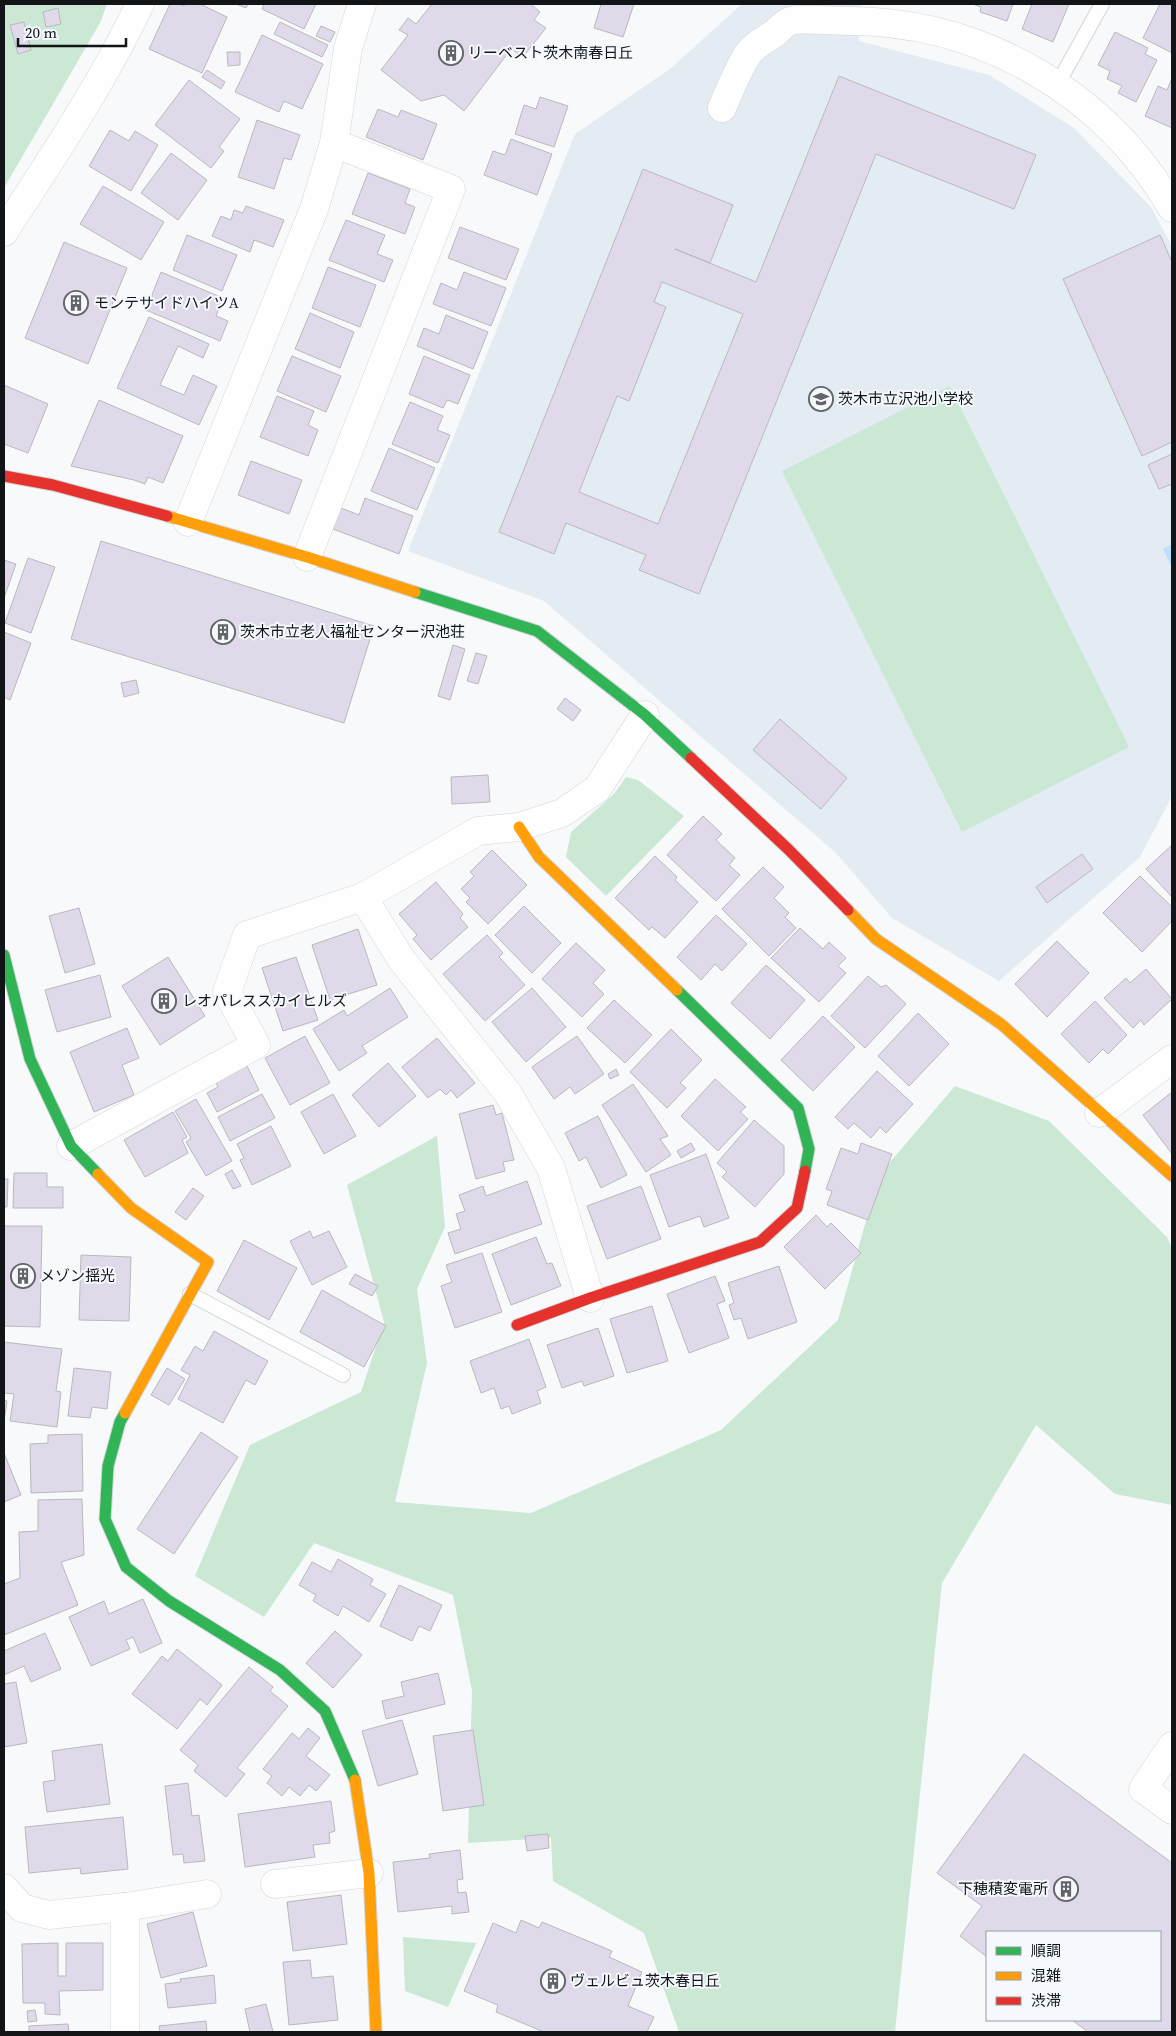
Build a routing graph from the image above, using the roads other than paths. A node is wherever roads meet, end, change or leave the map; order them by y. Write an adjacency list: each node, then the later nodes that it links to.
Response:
1 (140, 4): 9 (street)
2 (362, 4): 7 (street)
3 (1102, 4): 5 (lane)
4 (879, 12): 5 (street); 6 (street)
5 (1057, 85): 8 (street)
6 (722, 108)
7 (334, 143): 11 (street); 12 (street)
8 (1172, 208)
9 (4, 232)
10 (4, 476): 11 (street)
11 (188, 522): 12 (street)
12 (307, 557): 13 (street)
13 (645, 715): 14 (street); 18 (street)
14 (519, 827): 15 (street); 22 (street)
15 (363, 897): 19 (street); 22 (street)
16 (4, 955): 19 (street)
17 (1172, 1059): 18 (street)
18 (1099, 1114): 20 (street)
19 (71, 1146): 21 (street)
20 (1172, 1176)
21 (190, 1294): 24 (lane); 27 (street)
22 (590, 1298): 23 (street)
23 (517, 1325)
24 (343, 1375)
25 (1172, 1746): 26 (street)
26 (1172, 1810)
27 (369, 1873): 28 (street); 33 (street)
28 (274, 1884)
29 (4, 1888): 31 (street)
30 (207, 1894): 31 (street)
31 (124, 1907): 32 (street)
32 (125, 2032)
33 (376, 2032)

